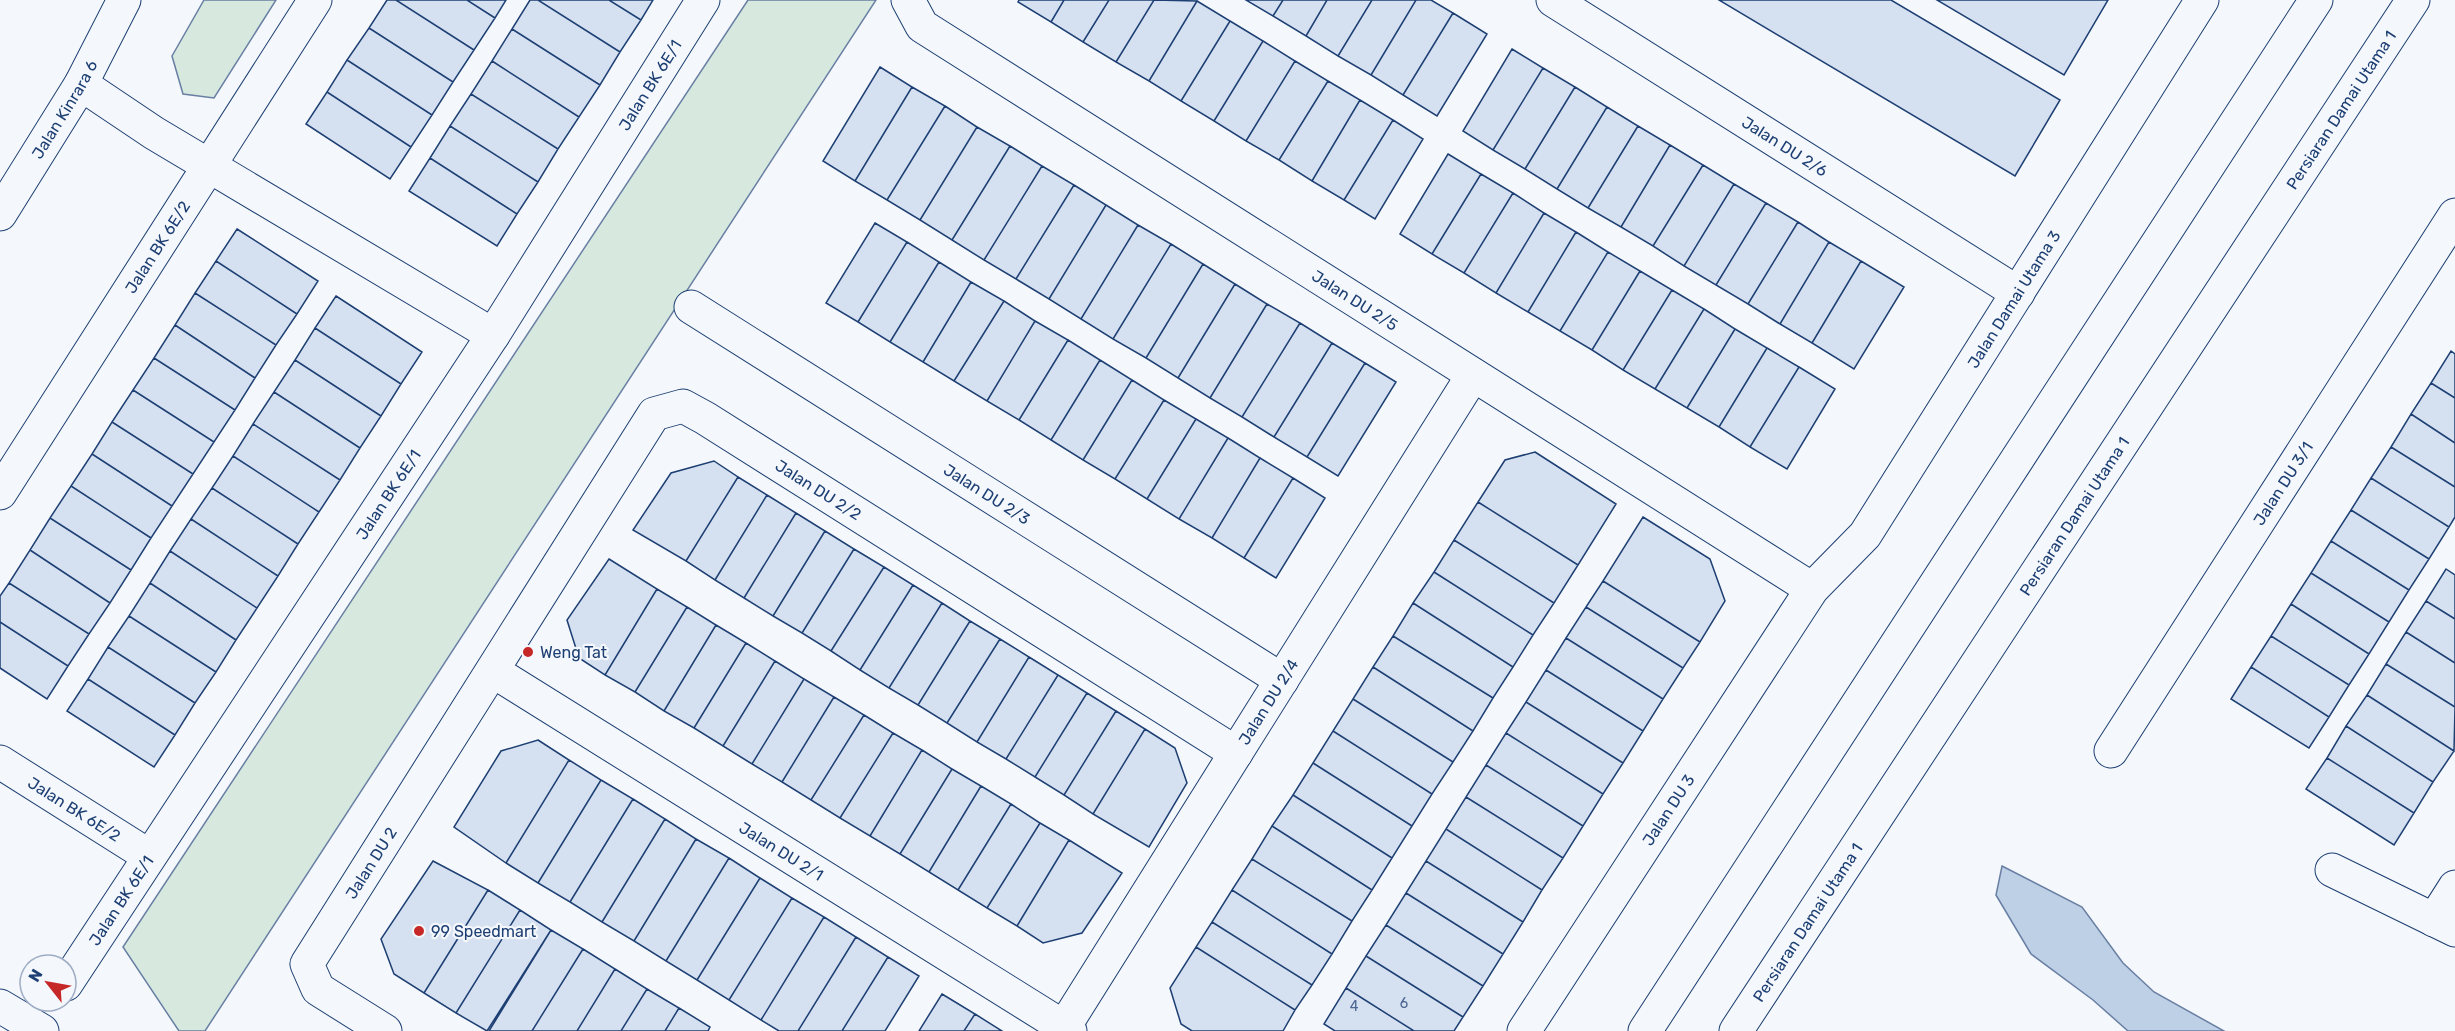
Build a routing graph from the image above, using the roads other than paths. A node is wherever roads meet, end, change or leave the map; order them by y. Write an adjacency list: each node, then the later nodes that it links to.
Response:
1 (124, 0): 9 (street, Jalan Kinrara 6)
2 (315, 0): 10 (street, Jalan BK 6E/2)
3 (703, 0): 15 (street, Jalan BK 6E/1)
4 (908, 0): 16 (street, Jalan DU 2/5)
5 (1554, 0): 13 (street, Jalan DU 2/6)
6 (2202, 0): 13 (street, Jalan Damai Utama 3)
7 (2316, 0): 35 (street)
8 (2413, 0): 36 (street, Persiaran Damai Utama 1)
9 (81, 84): 10 (street); 11 (street, Jalan Kinrara 6)
10 (210, 165): 15 (street); 17 (street, Jalan BK 6E/2)
11 (0, 214)
12 (2455, 215): 21 (street, Jalan DU 3/1)
13 (2018, 293): 18 (street, Jalan Damai Utama 3)
14 (691, 307): 20 (street, Jalan DU 2/3)
15 (493, 335): 24 (street, Jalan BK 6E/1)
16 (1473, 375): 18 (street, Jalan DU 2/5); 20 (street, Jalan DU 2/4)
17 (0, 493)
18 (1812, 589): 34 (street, Jalan DU 3)
19 (493, 671): 22 (street, Jalan DU 2/2); 32 (street, Jalan DU 2/1); 33 (street, Jalan DU 2)
20 (1282, 680): 22 (street, Jalan DU 2/4)
21 (2111, 751)
22 (1236, 753): 32 (street, Jalan DU 2/4)
23 (0, 762): 24 (street, Jalan BK 6E/2)
24 (149, 856): 28 (street, Jalan BK 6E/1)
25 (2332, 870): 27 (street)
26 (2455, 887): 27 (street)
27 (2444, 925)
28 (78, 965)
29 (0, 1006): 31 (street)
30 (49, 1013): 31 (street)
31 (40, 1029)
32 (1067, 1029)
33 (385, 1031)
34 (1524, 1031)
35 (1645, 1031)
36 (1736, 1031)

